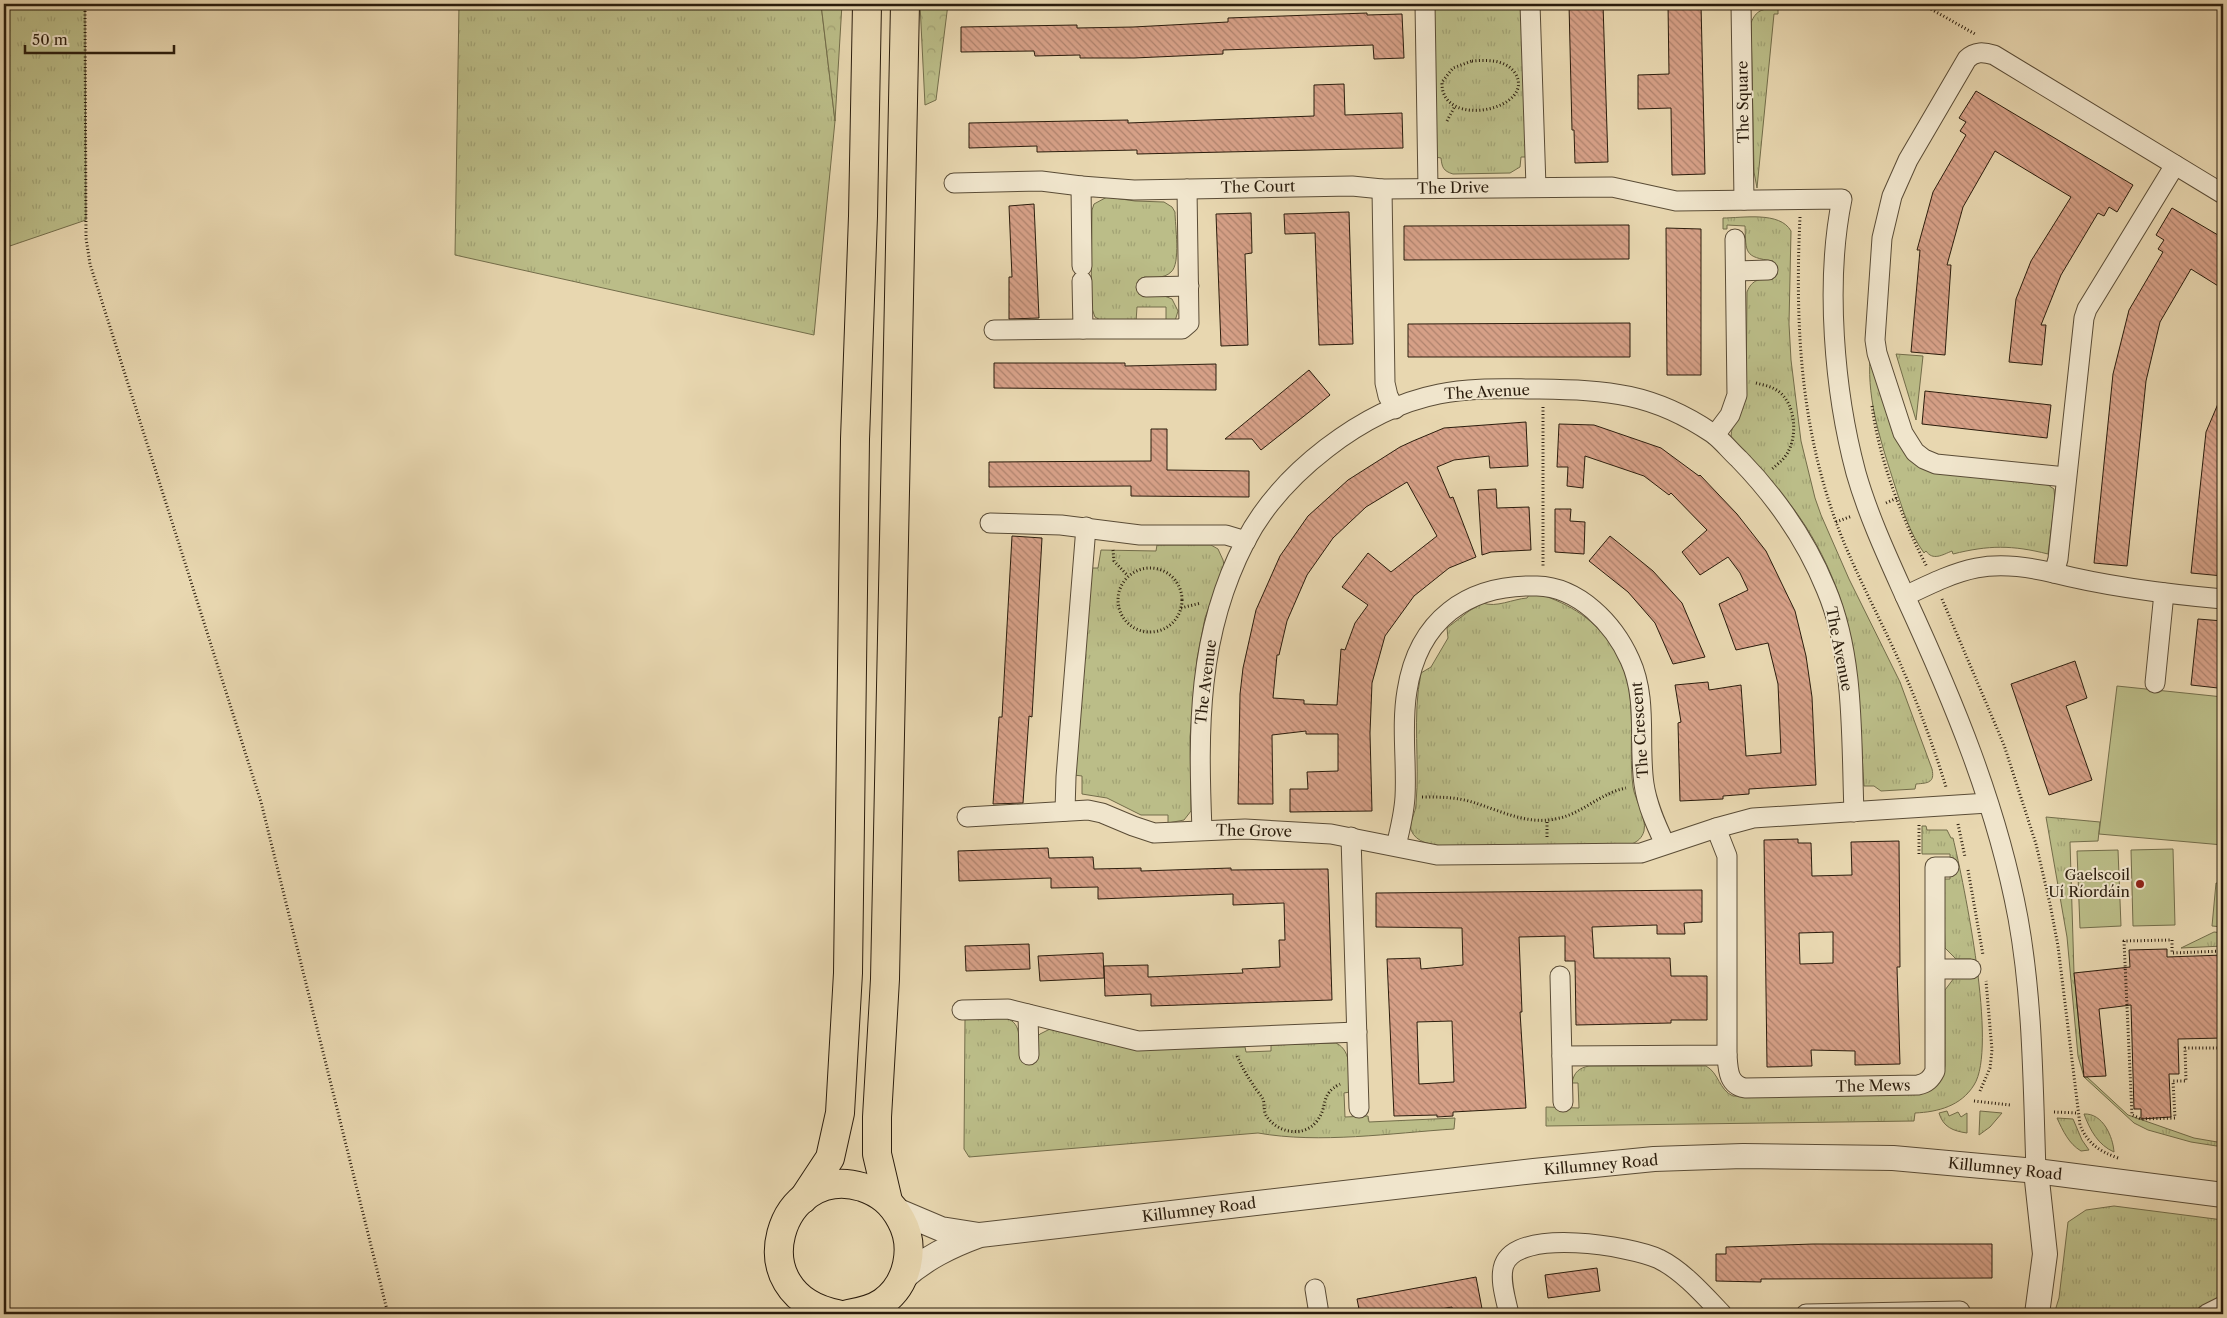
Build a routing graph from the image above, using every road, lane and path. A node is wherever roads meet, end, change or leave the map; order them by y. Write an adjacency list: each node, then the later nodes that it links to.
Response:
1 (85, 4): 92 (path)
2 (867, 4): 82 (highway)
3 (905, 4): 83 (highway)
4 (1424, 4): 12 (street)
5 (1530, 4): 11 (street)
6 (1741, 4): 16 (street, The Square)
7 (1455, 106): 7 (path)
8 (2175, 166): 15 (street); 28 (street); 28 (street)
9 (954, 183): 10 (street)
10 (1081, 186): 13 (street, The Court); 22 (street)
11 (1536, 187): 12 (street, The Drive); 16 (street, The Drive)
12 (1428, 188): 14 (street, The Drive)
13 (1187, 189): 14 (street, The Court); 20 (street)
14 (1382, 189): 26 (street)
15 (2223, 194)
16 (1744, 200): 40 (street, The Drive)
17 (1735, 240): 19 (street)
18 (1768, 270): 19 (street)
19 (1736, 271): 24 (street)
20 (1189, 286): 21 (street); 22 (street)
21 (1146, 287)
22 (1083, 329): 23 (street)
23 (994, 330)
24 (1738, 382): 27 (street); 29 (path)
25 (1542, 402): 36 (path)
26 (1395, 409): 27 (street, The Avenue); 33 (street, The Avenue)
27 (1715, 435): 29 (street, The Avenue)
28 (2066, 476): 37 (street)
29 (1760, 480): 49 (street, The Avenue)
30 (1897, 498): 35 (path)
31 (990, 523): 32 (street)
32 (1086, 527): 33 (street); 48 (street)
33 (1246, 541): 53 (street, The Avenue)
34 (1113, 546): 38 (path)
35 (1927, 568)
36 (1543, 572)
37 (2054, 573): 39 (street); 40 (street)
38 (1128, 576): 38 (path)
39 (2164, 593): 42 (street); 43 (street)
40 (1905, 596): 46 (street)
41 (1942, 599): 78 (path)
42 (2223, 599)
43 (2155, 683)
44 (1644, 784): 45 (path); 45 (street, The Crescent); 55 (street, The Crescent)
45 (1406, 797): 56 (street, The Crescent)
46 (1988, 803): 47 (street); 80 (street)
47 (1953, 806): 49 (street); 60 (path)
48 (1065, 810): 50 (street, The Grove); 53 (street, The Grove)
49 (1854, 812): 52 (street)
50 (967, 816)
51 (1919, 824): 57 (path)
52 (1716, 828): 55 (street); 68 (street, The Mews)
53 (1202, 830): 54 (street, The Grove)
54 (1351, 837): 56 (street); 65 (street)
55 (1665, 844): 56 (street)
56 (1396, 846)
57 (1919, 855)
58 (1949, 867): 61 (street, The Mews)
59 (2223, 951): 67 (path)
60 (1980, 967): 61 (street); 72 (path)
61 (1936, 969): 68 (street, The Mews)
62 (1560, 976): 70 (street)
63 (962, 1010): 64 (street)
64 (1028, 1014): 66 (street); 69 (street)
65 (1357, 1032): 66 (street); 71 (street)
66 (1234, 1038): 71 (path)
67 (2223, 1048)
68 (1727, 1054): 70 (street)
69 (1029, 1055)
70 (1562, 1056): 74 (street)
71 (1358, 1082): 76 (street)
72 (1980, 1091)
73 (1974, 1101): 75 (path)
74 (1563, 1102)
75 (2010, 1105)
76 (1359, 1108)
77 (2054, 1112): 78 (path)
78 (2078, 1113): 79 (path)
79 (2121, 1159)
80 (2036, 1171): 81 (street, Killumney Road); 84 (street, Killumney Road); 99 (street)
81 (2223, 1195)
82 (803, 1199): 83 (highway); 88 (highway)
83 (892, 1205): 84 (street, Killumney Road); 85 (highway)
84 (980, 1236): 85 (street, Killumney Road)
85 (902, 1280): 89 (highway)
86 (1315, 1289): 95 (street)
87 (2223, 1306): 100 (street)
88 (802, 1307): 93 (highway)
89 (879, 1308): 94 (highway)
90 (1960, 1311): 91 (street)
91 (1871, 1313): 98 (street)
92 (388, 1314)
93 (837, 1314)
94 (848, 1314)
95 (1319, 1314)
96 (1509, 1314): 97 (street)
97 (1722, 1314)
98 (1806, 1314)
99 (2037, 1314)
100 (2207, 1314)

